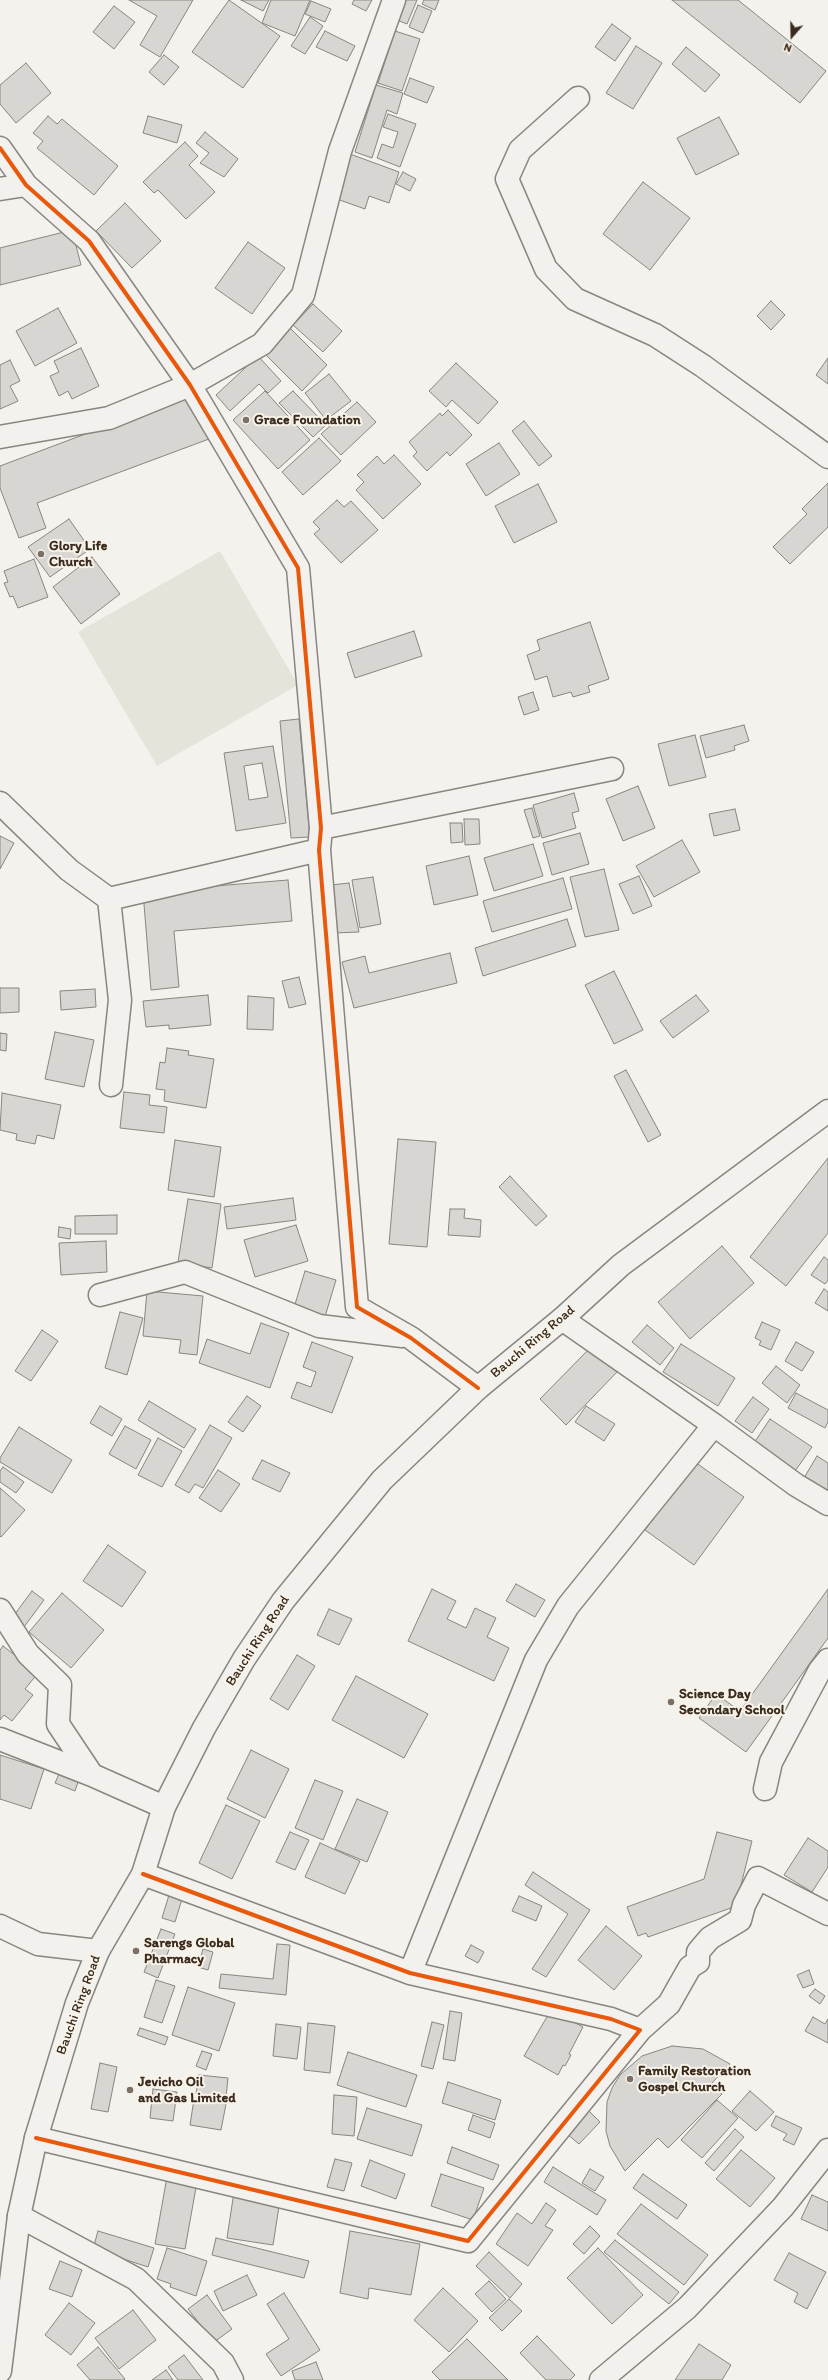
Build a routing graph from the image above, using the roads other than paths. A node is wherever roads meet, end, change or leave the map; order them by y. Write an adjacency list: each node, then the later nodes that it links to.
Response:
1 (394, 0): 6 (street)
2 (578, 98): 8 (street)
3 (0, 148): 4 (street)
4 (26, 185): 5 (street); 6 (street)
5 (0, 190)
6 (190, 385): 7 (street); 11 (street)
7 (0, 437)
8 (828, 457)
9 (612, 769): 11 (street)
10 (0, 803): 13 (street)
11 (322, 828): 12 (street)
12 (319, 850): 13 (street); 18 (street)
13 (109, 899): 14 (street)
14 (110, 1085)
15 (828, 1110): 17 (street, Bauchi Ring Road)
16 (100, 1295): 18 (street)
17 (562, 1319): 19 (street, Bauchi Ring Road); 20 (street)
18 (411, 1338): 19 (street)
19 (478, 1388): 27 (street, Bauchi Ring Road)
20 (714, 1425): 21 (street); 32 (street)
21 (828, 1504)
22 (0, 1610): 25 (street)
23 (828, 1660): 26 (street)
24 (0, 1739): 25 (street)
25 (92, 1775): 27 (street)
26 (765, 1789)
27 (164, 1807): 28 (street, Bauchi Ring Road)
28 (143, 1874): 31 (street, Bauchi Ring Road); 32 (street)
29 (828, 1914): 33 (street)
30 (0, 1926): 31 (street)
31 (98, 1951): 34 (street, Bauchi Ring Road)
32 (410, 1972): 33 (street)
33 (640, 2030): 34 (street)
34 (36, 2138): 36 (street, Bauchi Ring Road)
35 (828, 2150): 39 (street)
36 (19, 2216): 37 (street, Bauchi Ring Road); 38 (street)
37 (0, 2371)
38 (232, 2380)
39 (601, 2380)

